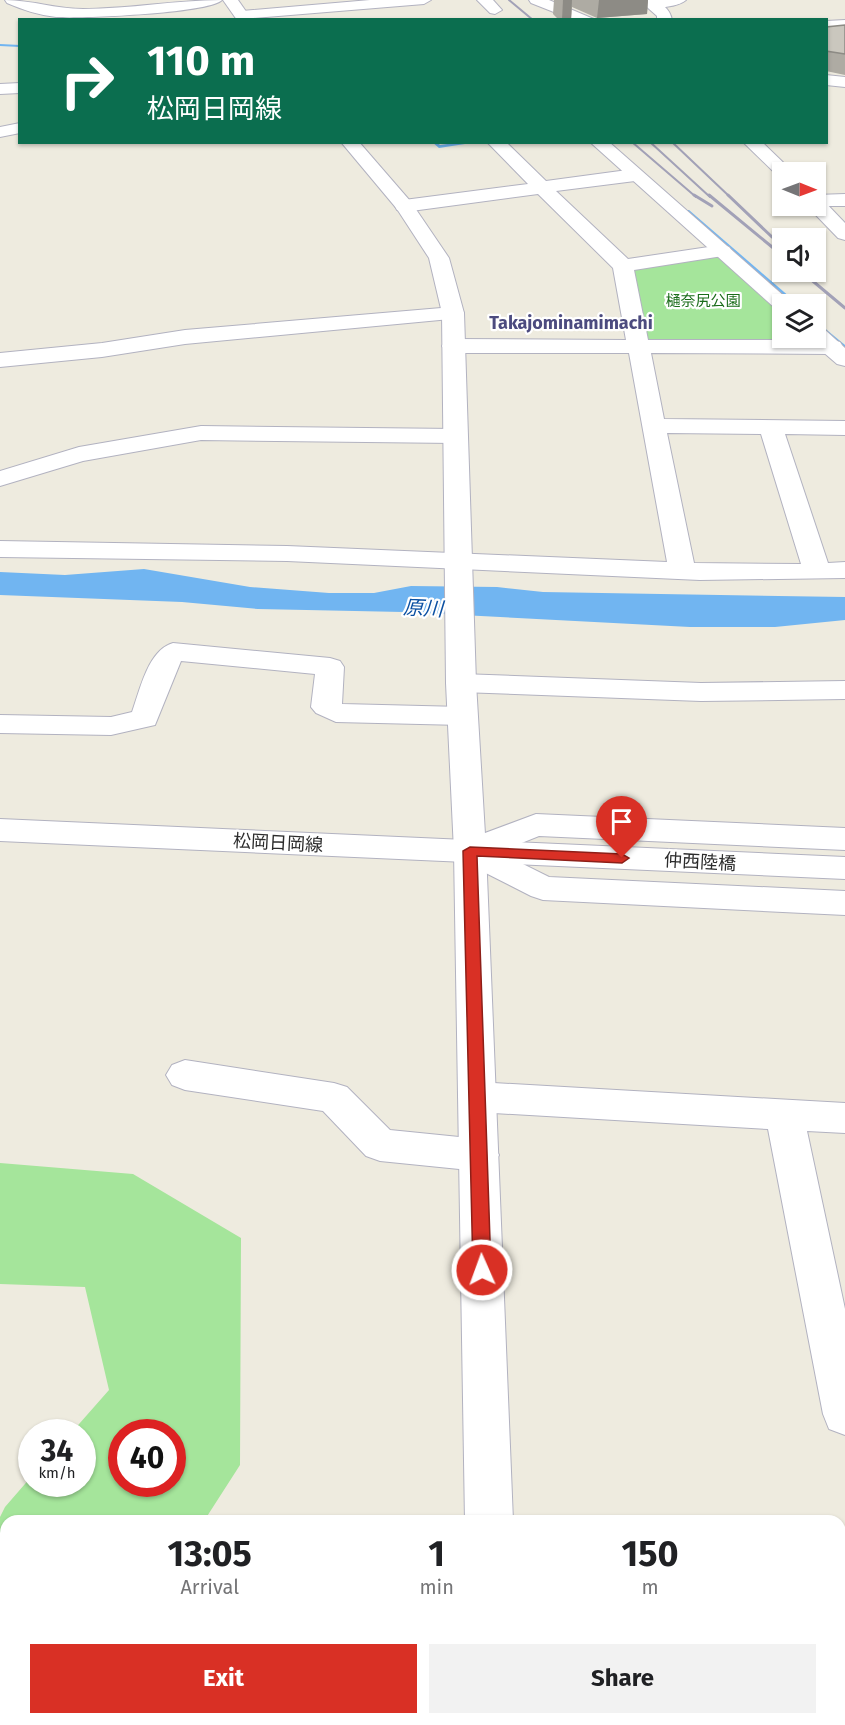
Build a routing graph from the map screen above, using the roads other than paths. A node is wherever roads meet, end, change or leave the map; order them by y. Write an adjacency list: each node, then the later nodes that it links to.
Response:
1 (12, 0): 9 (street)
2 (215, 0): 9 (street)
3 (230, 0): 10 (street)
4 (424, 0): 8 (street)
5 (536, 0): 13 (street)
6 (679, 0): 7 (street)
7 (648, 1): 14 (street)
8 (369, 5): 10 (street); 12 (street)
9 (150, 8): 11 (street)
10 (243, 17)
11 (134, 18)
12 (380, 18)
13 (584, 18)
14 (661, 18)
15 (845, 25): 16 (street)
16 (828, 26)
17 (845, 39): 18 (street)
18 (828, 40)
19 (828, 80): 20 (street)
20 (845, 82)
21 (18, 88): 22 (street)
22 (0, 89)
23 (18, 128): 24 (street)
24 (0, 132)
25 (352, 144): 34 (street)
26 (497, 144): 31 (street)
27 (600, 144): 30 (street)
28 (753, 144): 29 (street)
29 (773, 162)
30 (635, 175): 31 (street); 37 (street)
31 (542, 188): 34 (street); 38 (street)
32 (845, 200): 33 (street)
33 (826, 202)
34 (404, 206): 40 (street)
35 (826, 214): 36 (street)
36 (845, 234)
37 (722, 251): 38 (street); 39 (street)
38 (623, 266): 42 (street)
39 (772, 294)
40 (453, 313): 41 (street); 45 (street)
41 (453, 346): 42 (street); 50 (street)
42 (638, 347): 43 (street); 47 (street)
43 (831, 347)
44 (0, 348): 45 (street)
45 (50, 356): 46 (street)
46 (0, 360)
47 (654, 426): 48 (street); 54 (street)
48 (771, 427): 49 (street); 56 (street)
49 (845, 428)
50 (455, 436): 51 (street); 53 (street)
51 (0, 479)
52 (0, 549): 53 (street)
53 (458, 565): 54 (street); 57 (street)
54 (682, 570): 56 (street)
55 (845, 570): 56 (street)
56 (817, 571)
57 (461, 673): 58 (street); 59 (street)
58 (845, 690)
59 (462, 716): 60 (street); 63 (street)
60 (0, 724)
61 (0, 830): 63 (street, 松岡日岡線)
62 (845, 838): 63 (street)
63 (470, 851): 64 (street, 松岡日岡線); 66 (street); 68 (street)
64 (556, 855): 65 (street, 仲西陸橋)
65 (845, 868)
66 (843, 910)
67 (185, 1075): 71 (street)
68 (477, 1097): 69 (street); 71 (street)
69 (784, 1114): 70 (street); 72 (street)
70 (845, 1118)
71 (479, 1155): 73 (street)
72 (845, 1414)
73 (489, 1515)

